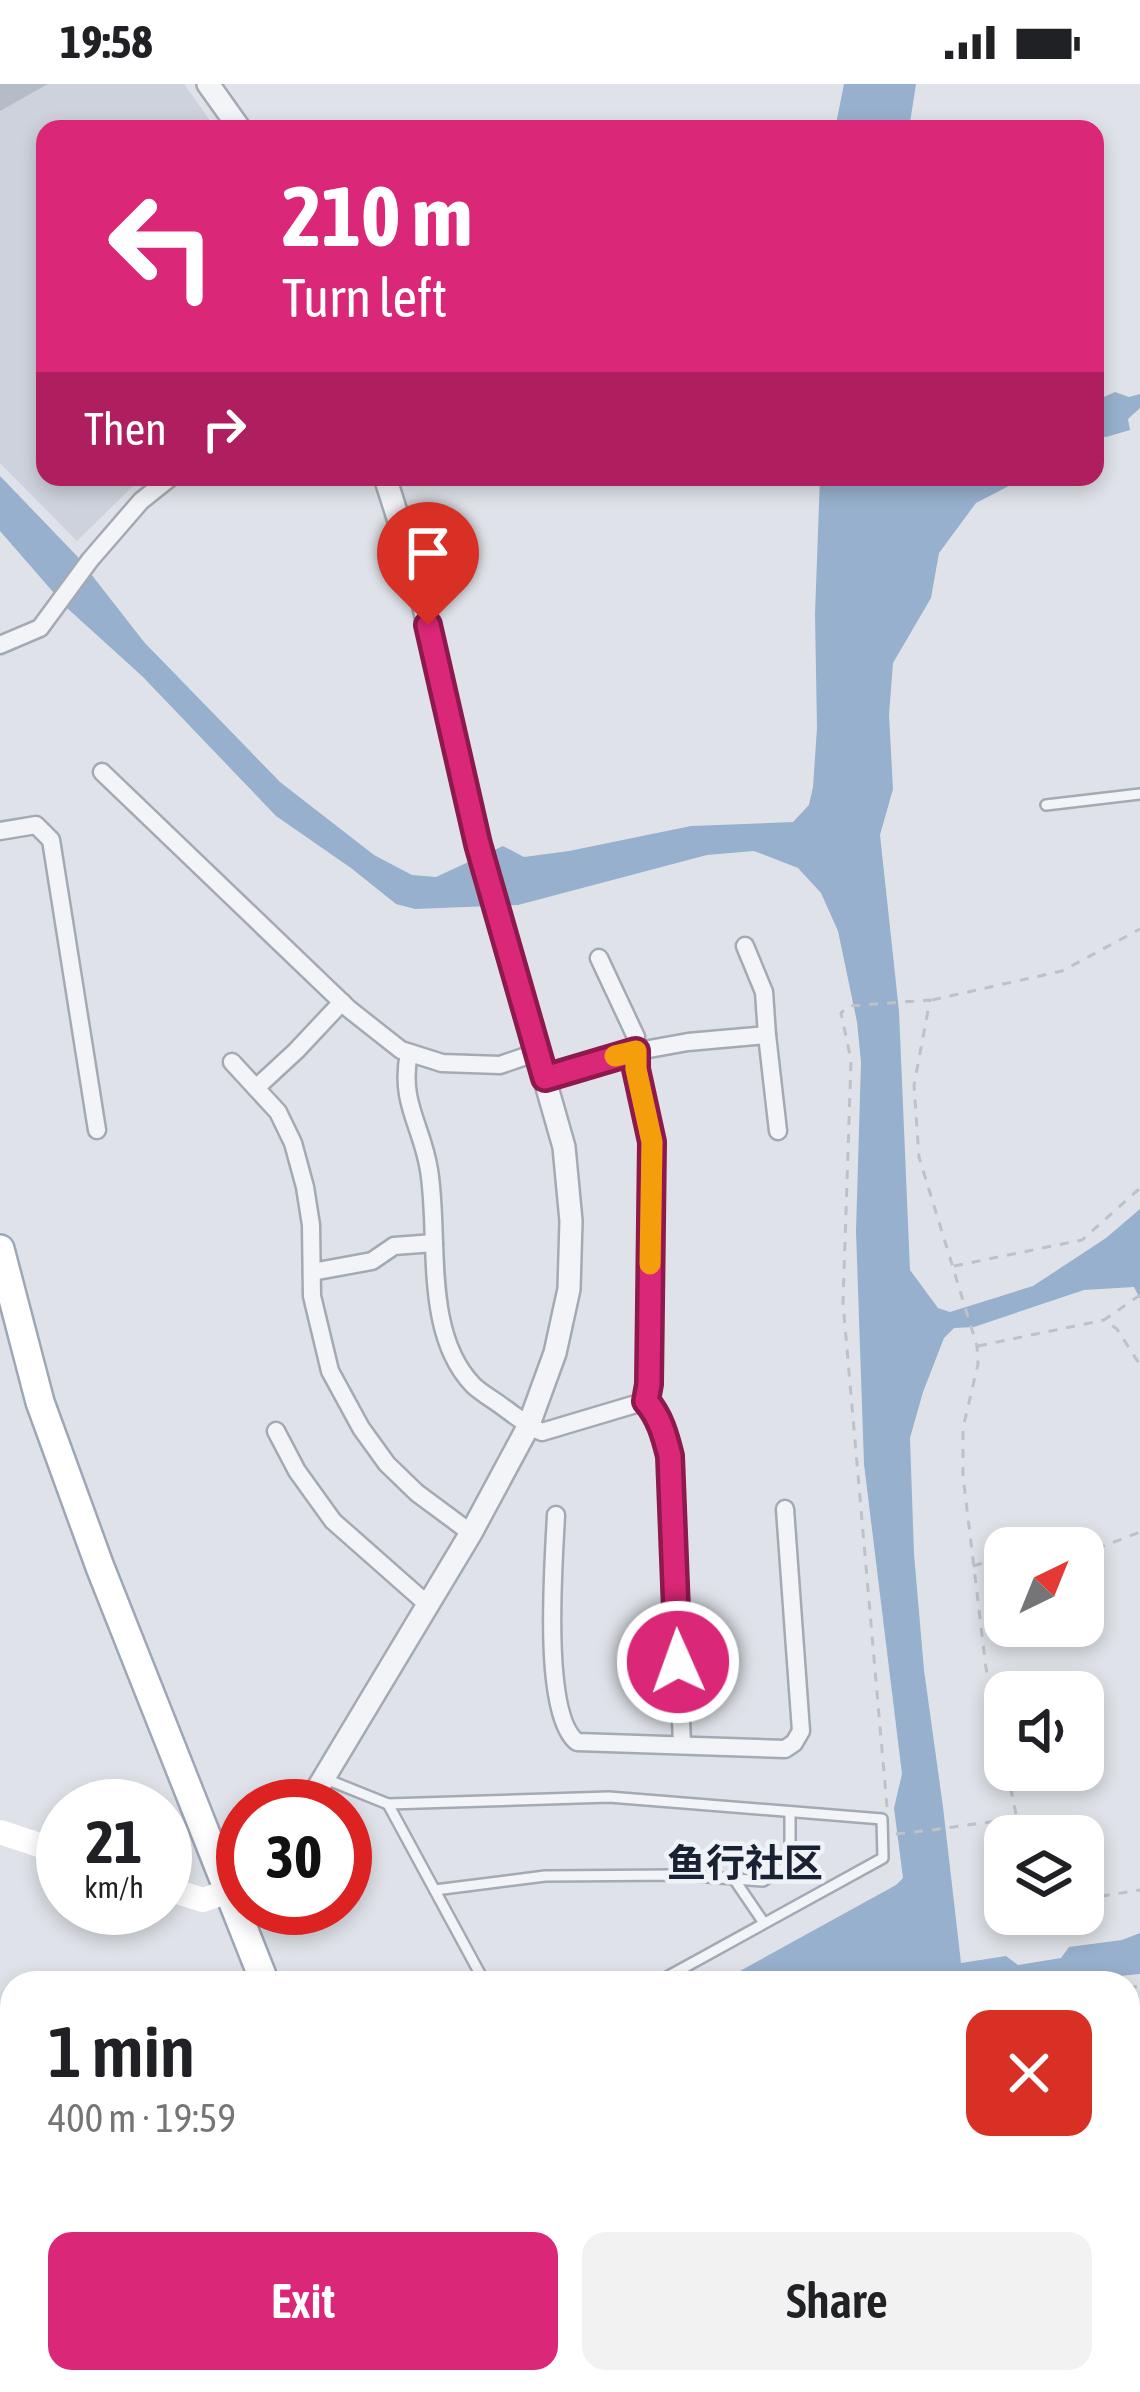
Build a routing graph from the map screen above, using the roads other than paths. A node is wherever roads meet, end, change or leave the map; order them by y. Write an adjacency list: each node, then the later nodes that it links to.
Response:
1 (208, 84): 2 (street)
2 (234, 120)
3 (160, 486): 5 (street)
4 (388, 486): 15 (street)
5 (0, 645)
6 (102, 772): 12 (street)
7 (1140, 794): 8 (lane)
8 (1046, 805)
9 (0, 831): 20 (street)
10 (745, 946): 13 (street)
11 (599, 958): 14 (street)
12 (341, 1002): 16 (street); 19 (street)
13 (767, 1035): 14 (street); 21 (street)
14 (636, 1051): 18 (street); 25 (street)
15 (538, 1052): 16 (street); 18 (street)
16 (409, 1053): 22 (street)
17 (232, 1062): 19 (street)
18 (545, 1078): 26 (street)
19 (256, 1088): 24 (street)
20 (98, 1130)
21 (778, 1131)
22 (434, 1243): 24 (street); 26 (street)
23 (0, 1250): 38 (main road)
24 (312, 1272): 30 (street)
25 (646, 1401): 26 (street); 32 (street)
26 (528, 1427): 30 (street)
27 (276, 1431): 31 (street)
28 (785, 1509): 32 (street)
29 (556, 1515): 32 (street)
30 (471, 1533): 31 (street)
31 (428, 1604): 33 (street)
32 (682, 1744)
33 (326, 1779)
34 (372, 1798): 35 (lane)
35 (388, 1804): 36 (lane); 41 (lane)
36 (790, 1812): 40 (lane); 42 (lane)
37 (0, 1832): 39 (main road)
38 (216, 1839)
39 (36, 1844)
40 (734, 1879): 41 (lane); 42 (lane)
41 (434, 1889): 45 (lane)
42 (764, 1923): 46 (lane)
43 (250, 1935): 44 (main road)
44 (261, 1971)
45 (478, 1971)
46 (678, 1971)

